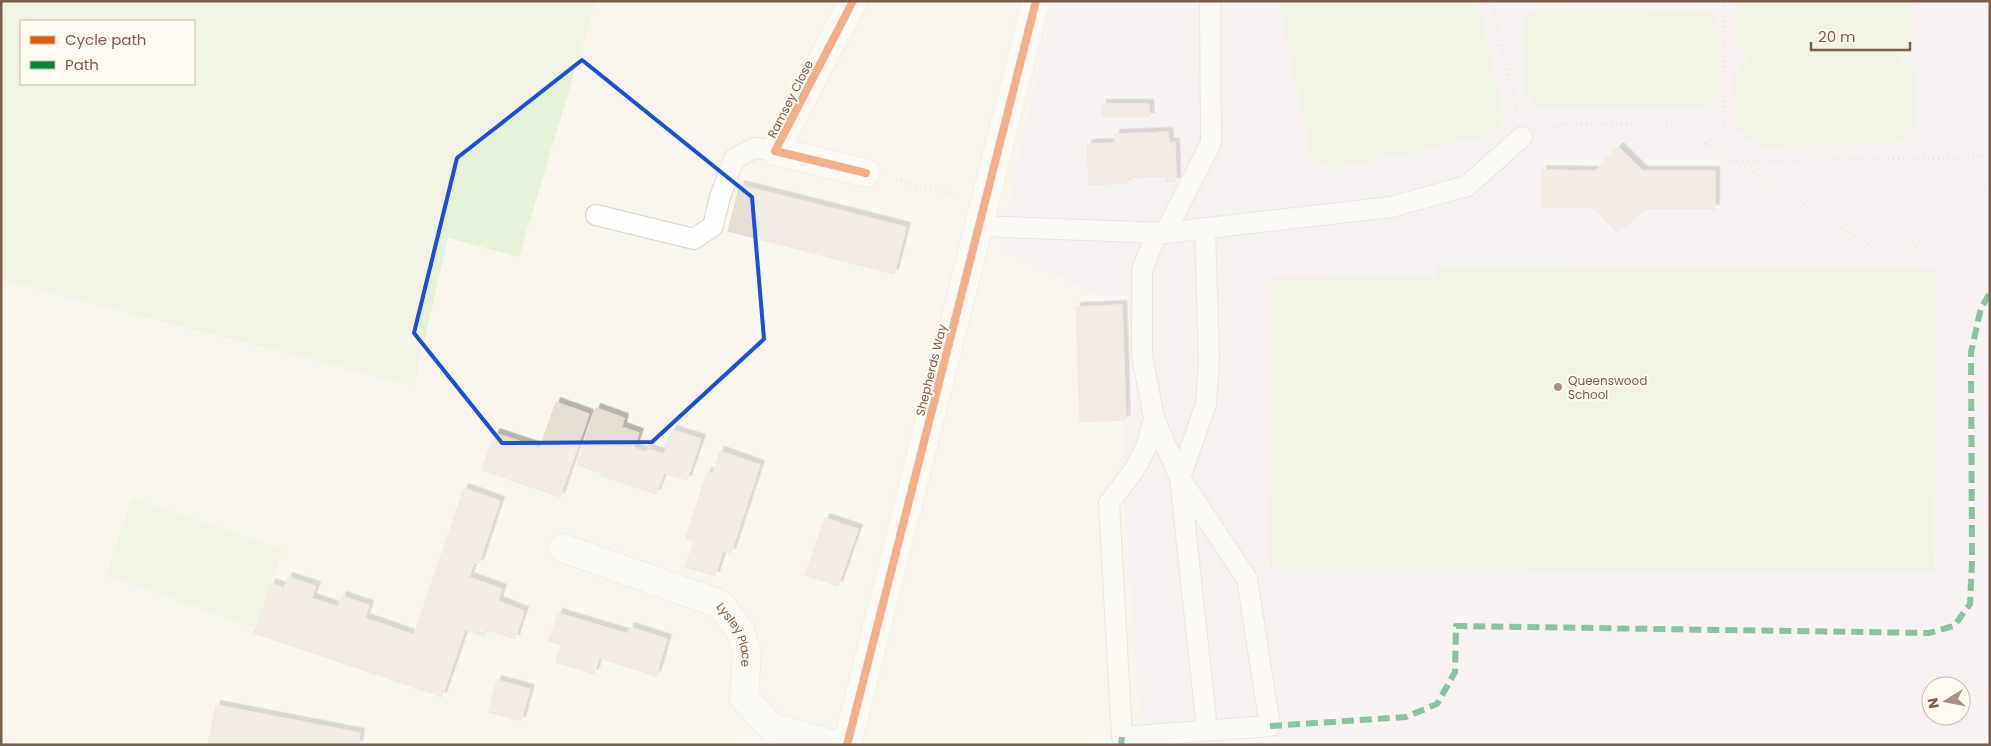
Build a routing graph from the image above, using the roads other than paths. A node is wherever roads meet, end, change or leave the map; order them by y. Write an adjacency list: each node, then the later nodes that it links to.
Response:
1 (853, 1): 5 (street, Ramsey Close)
2 (1036, 1): 7 (street, Shepherds Way)
3 (1210, 1): 10 (lane)
4 (1522, 137): 9 (lane)
5 (775, 151): 6 (street, Ramsey Close); 8 (lane)
6 (866, 173)
7 (982, 214): 10 (lane); 16 (street, Shepherds Way)
8 (596, 215)
9 (1205, 228): 10 (lane); 12 (lane)
10 (1161, 233): 11 (lane)
11 (1154, 418): 12 (lane); 14 (lane)
12 (1180, 478): 14 (lane); 14 (lane)
13 (563, 548): 15 (street, Lysley Place)
14 (1207, 729)
15 (836, 745)
16 (848, 745)

